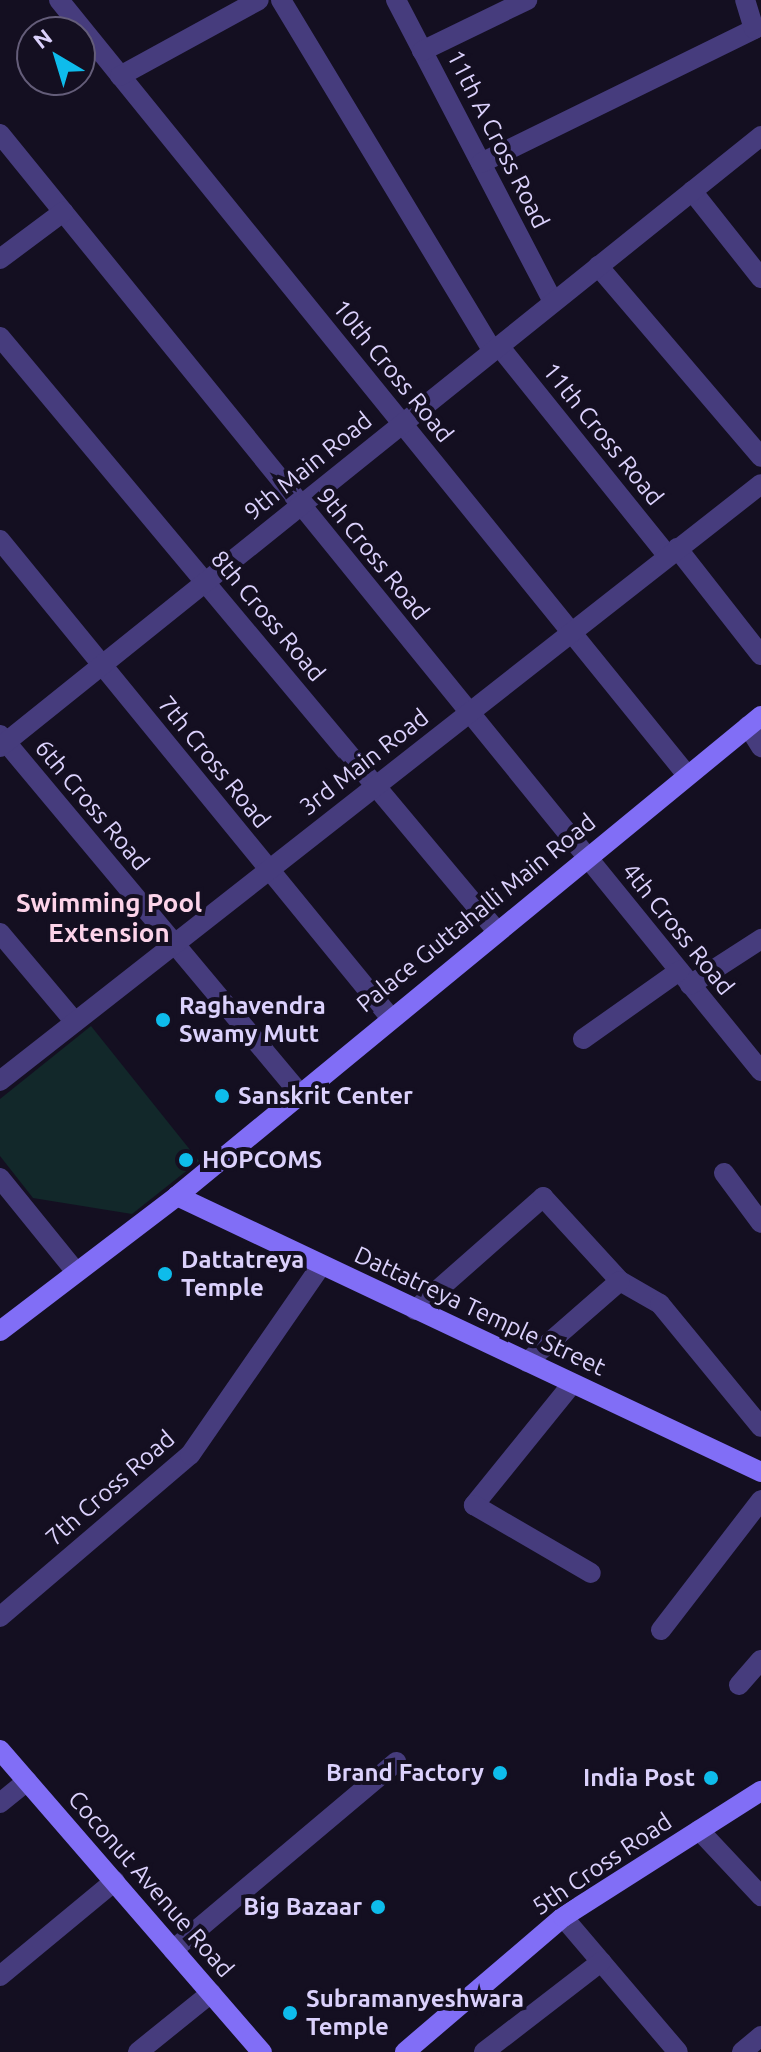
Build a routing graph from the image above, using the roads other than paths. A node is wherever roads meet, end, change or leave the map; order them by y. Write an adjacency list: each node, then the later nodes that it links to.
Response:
1 (59, 0): 8 (street, 10th Cross Road)
2 (259, 0): 8 (street)
3 (281, 0): 19 (street, 11th Cross Road)
4 (396, 0): 7 (street, 11th A Cross Road)
5 (527, 0): 7 (street)
6 (745, 0): 11 (street)
7 (422, 51): 11 (street, 11th A Cross Road)
8 (120, 76): 20 (street, 10th Cross Road)
9 (0, 134): 13 (street, 9th Cross Road)
10 (761, 136): 12 (street, 9th Main Road)
11 (481, 163): 17 (street, 11th A Cross Road)
12 (692, 191): 15 (street, 9th Main Road); 16 (street)
13 (63, 212): 14 (street); 23 (street, 9th Cross Road)
14 (0, 259)
15 (598, 266): 17 (street, 9th Main Road); 21 (street)
16 (761, 278)
17 (553, 302): 19 (street, 9th Main Road)
18 (0, 337): 26 (street, 8th Cross Road)
19 (496, 348): 20 (street, 9th Main Road); 25 (street, 11th Cross Road)
20 (402, 424): 23 (street, 9th Main Road); 27 (street, 10th Cross Road)
21 (761, 457)
22 (761, 484): 25 (street, 3rd Main Road)
23 (301, 505): 26 (street, 9th Main Road); 30 (street, 9th Cross Road)
24 (0, 540): 29 (street, 7th Cross Road)
25 (672, 551): 27 (street, 3rd Main Road); 28 (street, 11th Cross Road)
26 (205, 582): 29 (street, 9th Main Road); 35 (street, 8th Cross Road)
27 (571, 632): 30 (street, 3rd Main Road); 34 (street, 10th Cross Road)
28 (761, 655)
29 (102, 665): 32 (street, 9th Main Road); 37 (street, 7th Cross Road)
30 (469, 712): 35 (street, 3rd Main Road); 36 (street, 9th Cross Road)
31 (754, 721): 33 (street); 34 (street, Palace Guttahalli Main Road)
32 (2, 741): 41 (street, 6th Cross Road)
33 (761, 747)
34 (687, 775): 36 (street, Palace Guttahalli Main Road)
35 (375, 786): 37 (street, 3rd Main Road); 38 (street, 8th Cross Road)
36 (585, 857): 38 (street, Palace Guttahalli Main Road); 42 (street, 4th Cross Road)
37 (269, 870): 41 (street, 3rd Main Road); 43 (street, 7th Cross Road)
38 (496, 930): 43 (street, Palace Guttahalli Main Road)
39 (0, 933): 44 (street)
40 (761, 939): 42 (street)
41 (175, 944): 44 (street, 3rd Main Road); 48 (street, 6th Cross Road)
42 (685, 978): 45 (street); 46 (street, 4th Cross Road)
43 (389, 1016): 48 (street, Palace Guttahalli Main Road)
44 (75, 1022): 47 (street, 3rd Main Road)
45 (583, 1039)
46 (761, 1071)
47 (0, 1081)
48 (299, 1093): 51 (street, Palace Guttahalli Main Road)
49 (724, 1173): 52 (street)
50 (0, 1178): 54 (street)
51 (177, 1196): 53 (street, Dattatreya Temple Street); 54 (street, Palace Guttahalli Main Road)
52 (761, 1223)
53 (321, 1266): 56 (street, Dattatreya Temple Street); 64 (street, 7th Cross Road)
54 (76, 1272): 57 (street, Palace Guttahalli Main Road)
55 (620, 1281): 56 (street); 58 (street); 60 (street)
56 (415, 1310): 58 (street, Dattatreya Temple Street)
57 (0, 1331)
58 (527, 1362): 59 (street, Dattatreya Temple Street)
59 (572, 1384): 61 (street, Dattatreya Temple Street); 63 (street)
60 (761, 1427)
61 (761, 1472)
62 (761, 1500): 65 (street)
63 (591, 1573)
64 (0, 1617)
65 (661, 1630)
66 (761, 1660): 67 (street)
67 (739, 1685)
68 (0, 1750): 70 (street, Coconut Avenue Road)
69 (396, 1762): 77 (street)
70 (27, 1781): 72 (street); 74 (street, Coconut Avenue Road)
71 (761, 1791): 73 (street, 5th Cross Road)
72 (0, 1803)
73 (699, 1830): 75 (street); 76 (street, 5th Cross Road)
74 (115, 1881): 77 (street, Coconut Avenue Road); 79 (street)
75 (761, 1896)
76 (563, 1917): 78 (street); 84 (street, 5th Cross Road)
77 (173, 1950): 80 (street, Coconut Avenue Road)
78 (601, 1962): 85 (street); 86 (street)
79 (0, 1976)
80 (211, 1993): 82 (street); 83 (street, Coconut Avenue Road)
81 (761, 2036): 87 (street)
82 (138, 2052)
83 (262, 2052)
84 (405, 2052)
85 (484, 2052)
86 (678, 2052)
87 (742, 2052)

